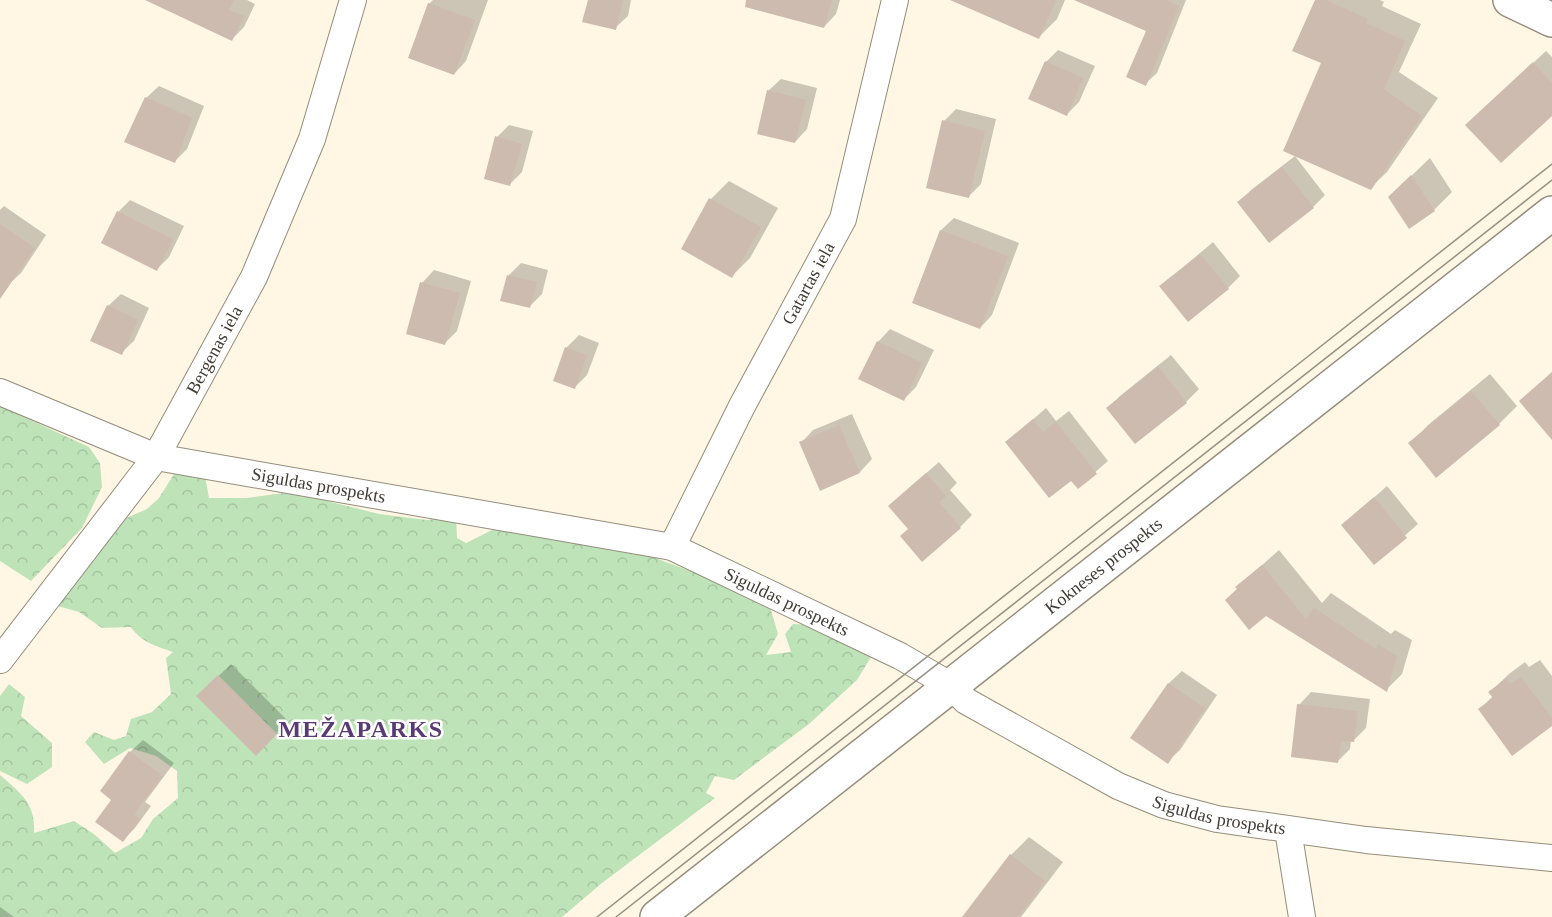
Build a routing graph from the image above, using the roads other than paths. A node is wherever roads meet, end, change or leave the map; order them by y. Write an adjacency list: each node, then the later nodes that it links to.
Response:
1 (353, 0): 7 (street, Bergenas iela)
2 (895, 0): 8 (street, Gatartas iela)
3 (1510, 0): 4 (street)
4 (1552, 20)
5 (1552, 213): 10 (street, Kokneses prospekts)
6 (0, 392): 7 (street, Siguldas prospekts)
7 (156, 457): 8 (street, Siguldas prospekts); 9 (street, Bergenas iela)
8 (672, 547): 10 (street, Siguldas prospekts)
9 (0, 660)
10 (950, 685): 11 (street, Siguldas prospekts); 13 (street, Kokneses prospekts)
11 (1288, 830): 12 (street, Siguldas prospekts); 14 (street)
12 (1552, 858)
13 (657, 917)
14 (1302, 917)

